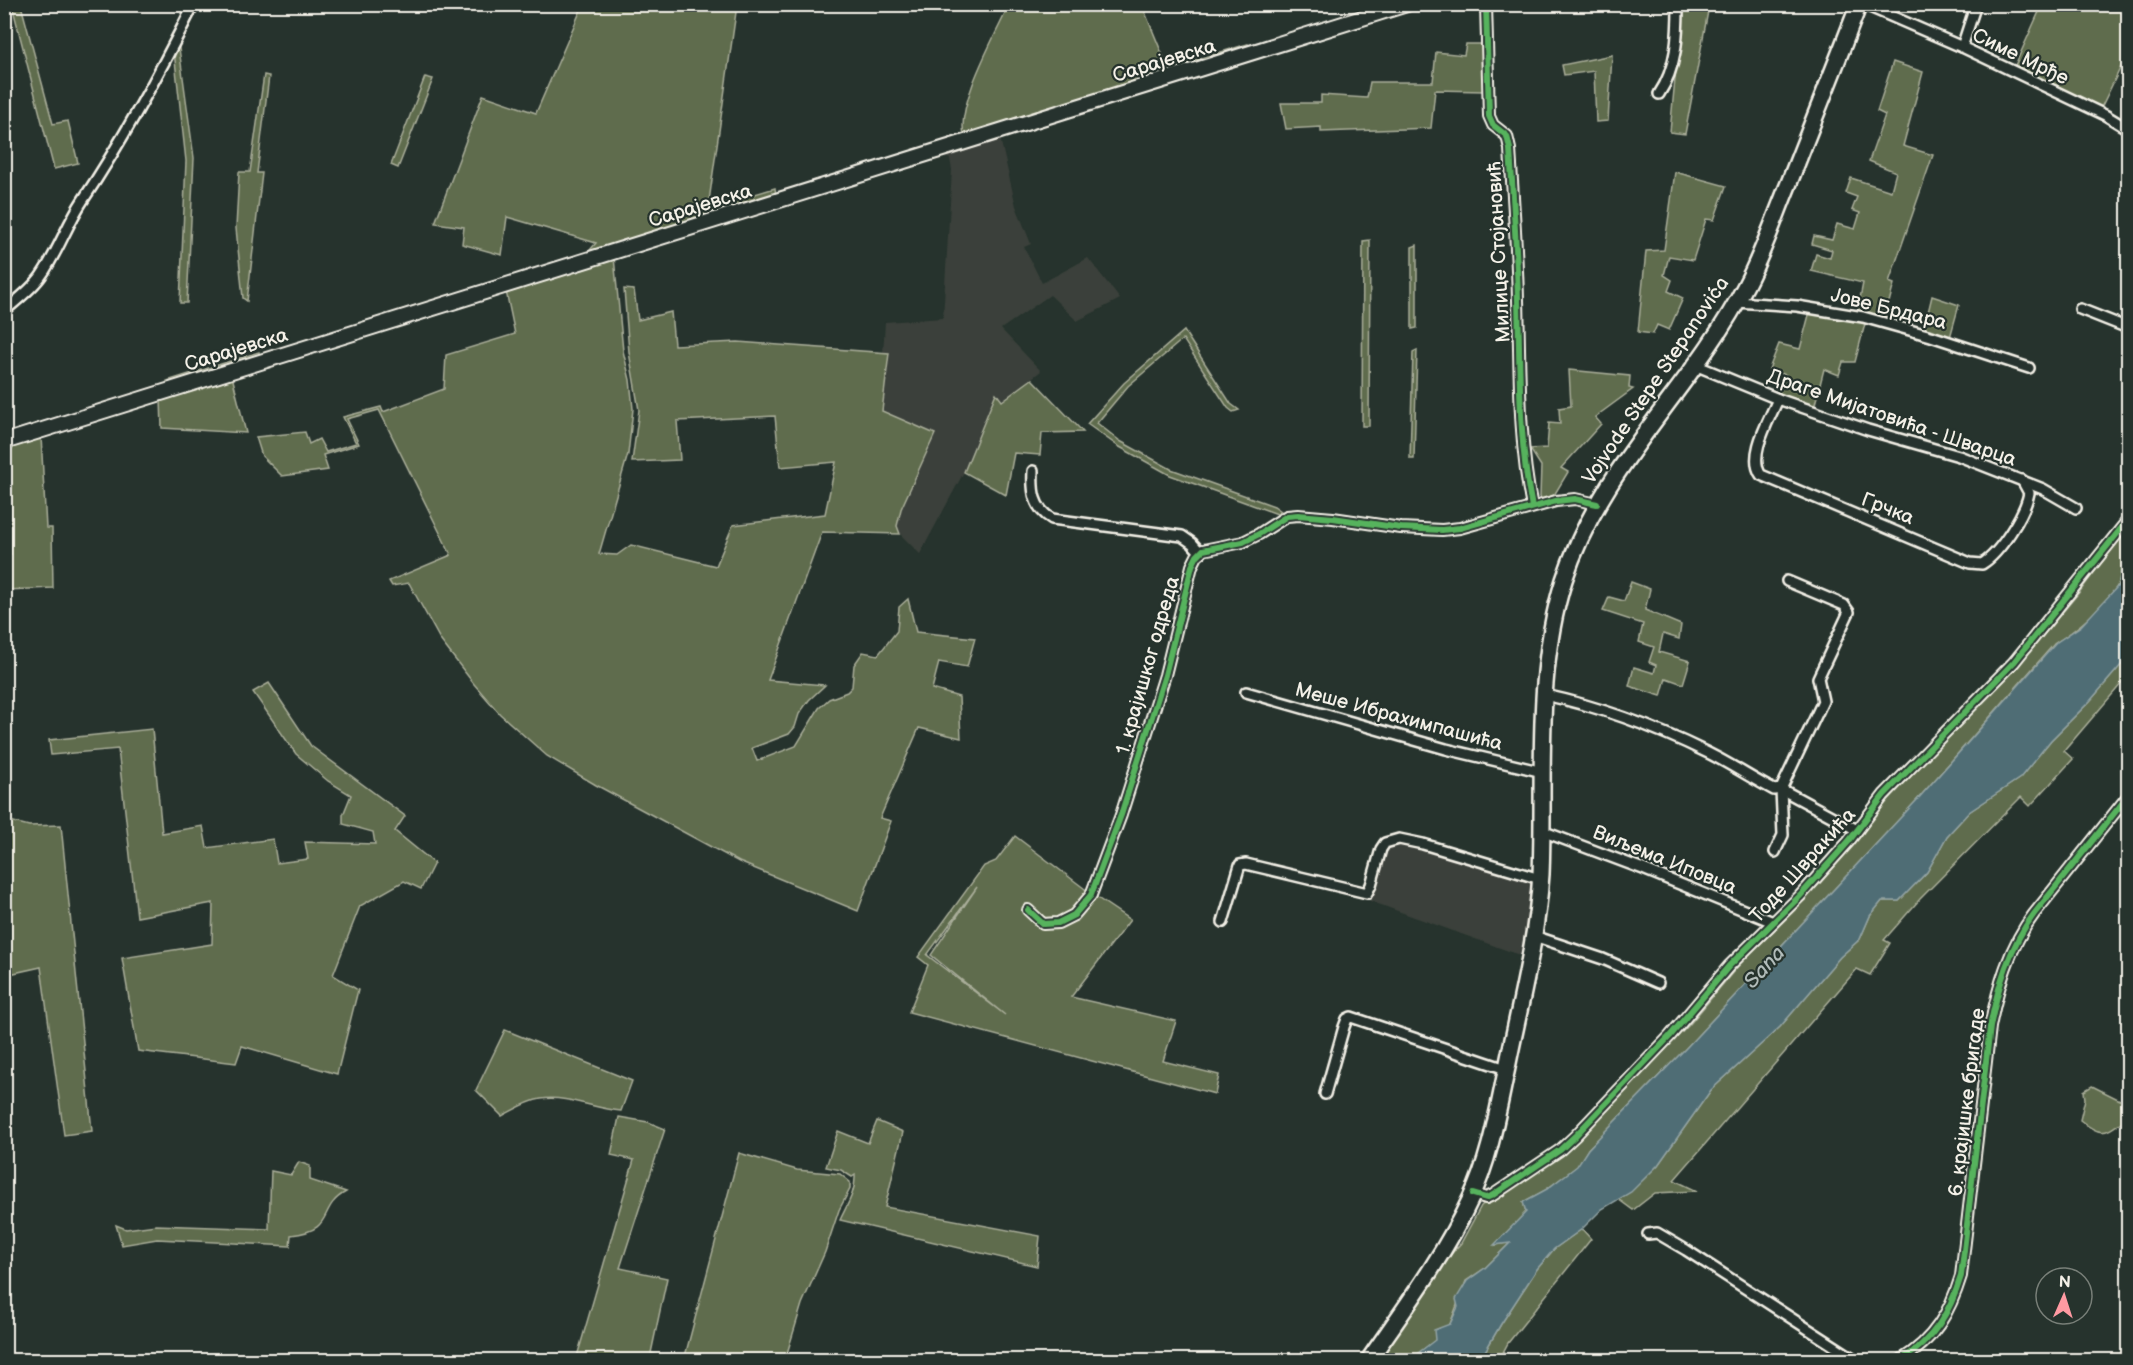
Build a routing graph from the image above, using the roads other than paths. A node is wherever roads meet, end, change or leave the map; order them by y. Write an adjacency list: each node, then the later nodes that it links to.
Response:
1 (194, 4): 12 (street)
2 (1407, 4): 17 (main road, Сарајевска)
3 (1486, 4): 21 (street, Милице Стојановић)
4 (1678, 4): 8 (street)
5 (1861, 4): 7 (street, Симе Мрђе); 10 (main road, Vojvode Stepe Stepanovića)
6 (1976, 4): 7 (street)
7 (1962, 47): 9 (street, Симе Мрђе)
8 (1659, 94)
9 (2128, 129)
10 (1736, 302): 14 (main road, Vojvode Stepe Stepanovića); 15 (street, Јове Брдара)
11 (2080, 309): 13 (street)
12 (4, 311)
13 (2128, 328)
14 (1695, 365): 16 (street, Драге Мијатовића - Шварца); 20 (main road, Vojvode Stepe Stepanovića)
15 (2029, 368)
16 (1778, 399): 19 (street, Драге Мијатовића - Шварца); 19 (street, Грчка)
17 (4, 442)
18 (1033, 471): 24 (street)
19 (2022, 480): 22 (street, Драге Мијатовића - Шварца)
20 (1597, 504): 21 (street); 27 (main road, Vojvode Stepe Stepanovića)
21 (1532, 507): 24 (street)
22 (2076, 508)
23 (2128, 520): 31 (street, Тоде Швракића)
24 (1201, 553): 35 (street, 1. крајишког одреда)
25 (1786, 580): 29 (street)
26 (1246, 692): 28 (street, Меше Ибрахимпашића)
27 (1545, 695): 28 (main road, Vojvode Stepe Stepanovića); 29 (street)
28 (1543, 772): 32 (main road, Vojvode Stepe Stepanovića)
29 (1781, 789): 31 (street); 33 (street)
30 (2128, 796): 46 (street, 6. крајишке бригаде)
31 (1857, 830): 37 (street, Тоде Швракића)
32 (1542, 831): 34 (main road, Vojvode Stepe Stepanovića); 37 (street, Виљема Иповца)
33 (1775, 852)
34 (1540, 879): 36 (street); 38 (main road, Vojvode Stepe Stepanovića)
35 (1028, 910)
36 (1223, 922)
37 (1773, 922): 42 (street, Тоде Швракића)
38 (1534, 936): 39 (street); 40 (main road, Vojvode Stepe Stepanovića)
39 (1658, 983)
40 (1506, 1069): 41 (street); 42 (main road, Vojvode Stepe Stepanovića)
41 (1325, 1094)
42 (1473, 1194): 44 (main road, Vojvode Stepe Stepanovića)
43 (1648, 1234): 45 (street)
44 (1369, 1360)
45 (1856, 1360)
46 (1901, 1360)

